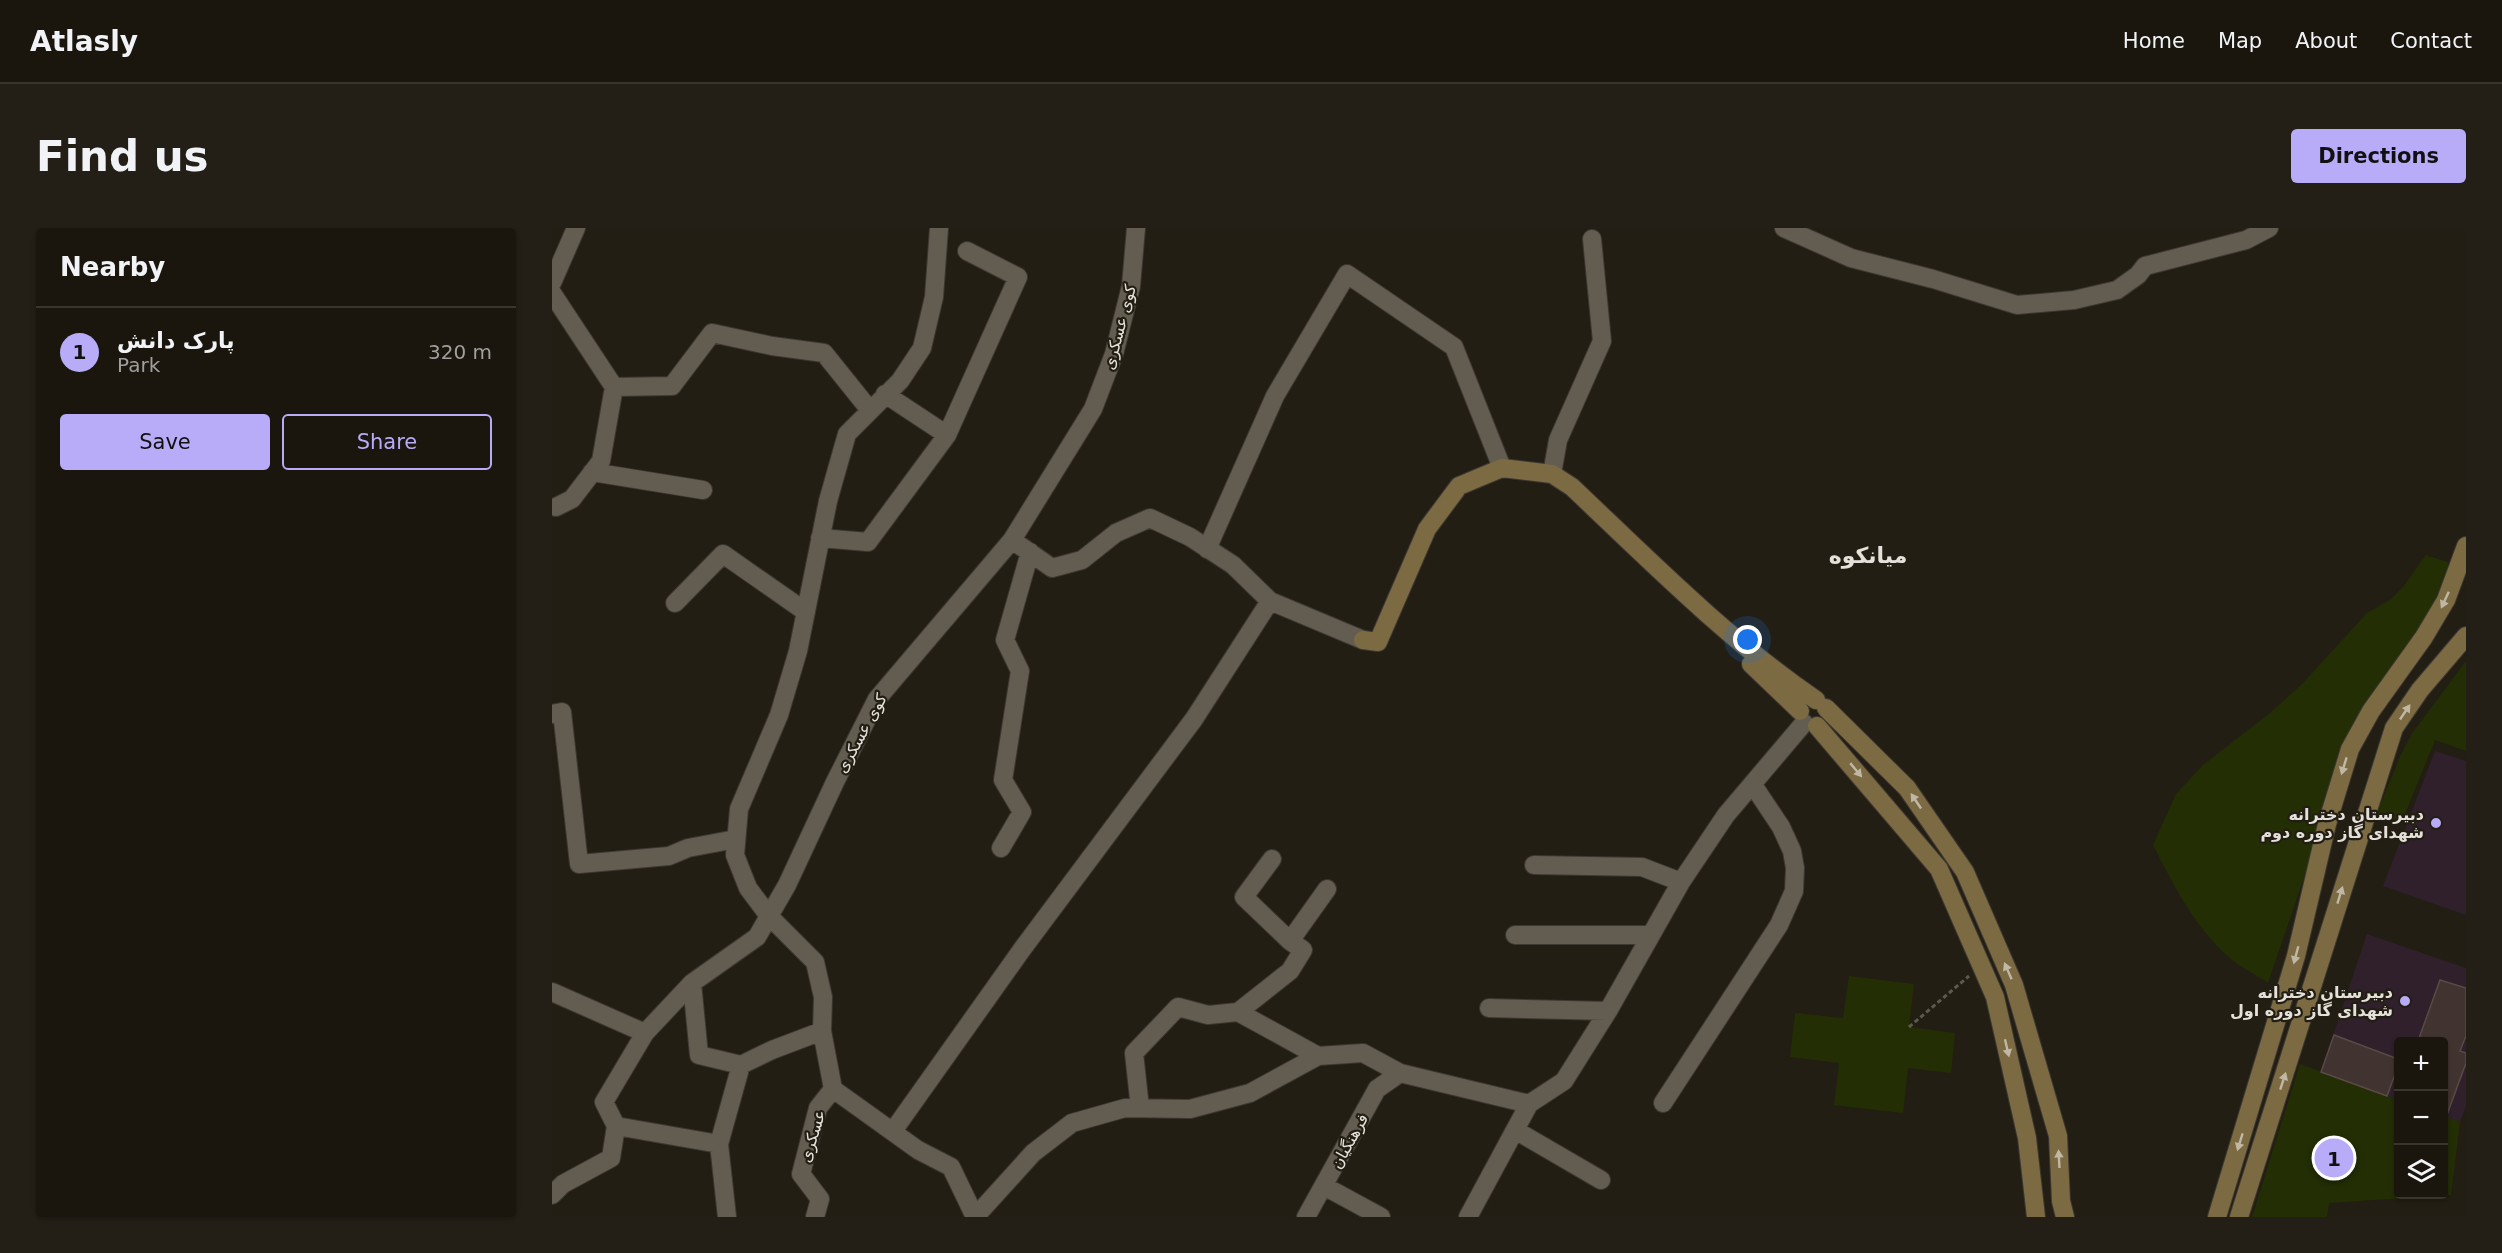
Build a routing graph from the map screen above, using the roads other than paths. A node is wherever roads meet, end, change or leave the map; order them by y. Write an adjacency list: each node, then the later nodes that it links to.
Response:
1 (576, 228): 8 (street)
2 (939, 228): 11 (street)
3 (1136, 228): 20 (street, کوی عسکری)
4 (1784, 228): 5 (street)
5 (2269, 228)
6 (1592, 239): 16 (street)
7 (967, 251): 13 (street)
8 (552, 283)
9 (552, 293): 10 (street)
10 (614, 387): 12 (street); 15 (street)
11 (885, 394): 12 (street); 13 (street)
12 (869, 409): 19 (street)
13 (947, 435): 19 (street)
14 (1503, 468): 16 (main road); 22 (street); 28 (main road)
15 (592, 472): 17 (street); 18 (street)
16 (1552, 474): 29 (main road); 31 (main road)
17 (703, 490)
18 (556, 507)
19 (820, 538): 26 (street)
20 (1012, 540): 23 (street); 39 (street, کوی عسکری)
21 (2466, 546): 72 (main road, one-way to 72)
22 (1207, 549): 23 (street); 24 (street)
23 (1030, 552): 34 (street)
24 (1270, 601): 28 (street); 59 (street)
25 (675, 603): 26 (street)
26 (806, 612): 33 (street)
27 (2466, 636): 73 (main road, one-way to 27)
28 (1362, 640)
29 (1821, 704): 31 (main road); 71 (main road, one-way to 29)
30 (552, 714): 33 (street)
31 (1807, 720): 32 (street); 70 (main road, one-way to 70)
32 (1753, 785): 37 (street); 54 (street)
33 (736, 839): 39 (street)
34 (1001, 848)
35 (1272, 859): 42 (street)
36 (1534, 865): 37 (street)
37 (1681, 882): 41 (street)
38 (1327, 889): 42 (street)
39 (769, 916): 43 (street, کوی عسکری); 48 (street)
40 (1515, 935): 41 (street)
41 (1651, 935): 46 (street)
42 (1290, 941): 47 (street)
43 (692, 984): 49 (street, کوی عسکری); 51 (street)
44 (552, 992): 49 (street)
45 (1489, 1008): 46 (street)
46 (1608, 1011): 55 (street)
47 (1238, 1012): 50 (street); 56 (street)
48 (822, 1031): 51 (street); 53 (street)
49 (645, 1033): 57 (street, کوی عسکری)
50 (1318, 1056): 52 (street); 56 (street)
51 (741, 1065): 60 (street)
52 (1400, 1072): 55 (street); 62 (street, فرهنگیان)
53 (833, 1089): 59 (street); 65 (street, عسکری)
54 (1663, 1102)
55 (1529, 1104): 58 (street)
56 (1140, 1108): 66 (street)
57 (616, 1125): 60 (street); 63 (street, کوی عسکری)
58 (1515, 1130): 61 (street); 69 (street)
59 (893, 1131): 66 (street)
60 (719, 1143): 64 (street)
61 (1600, 1180)
62 (1324, 1186): 67 (street, فرهنگیان); 68 (street)
63 (552, 1195)
64 (727, 1217)
65 (815, 1217)
66 (975, 1217)
67 (1306, 1217)
68 (1381, 1217)
69 (1468, 1217)
70 (2036, 1217)
71 (2065, 1217)
72 (2217, 1217)
73 (2239, 1217)

